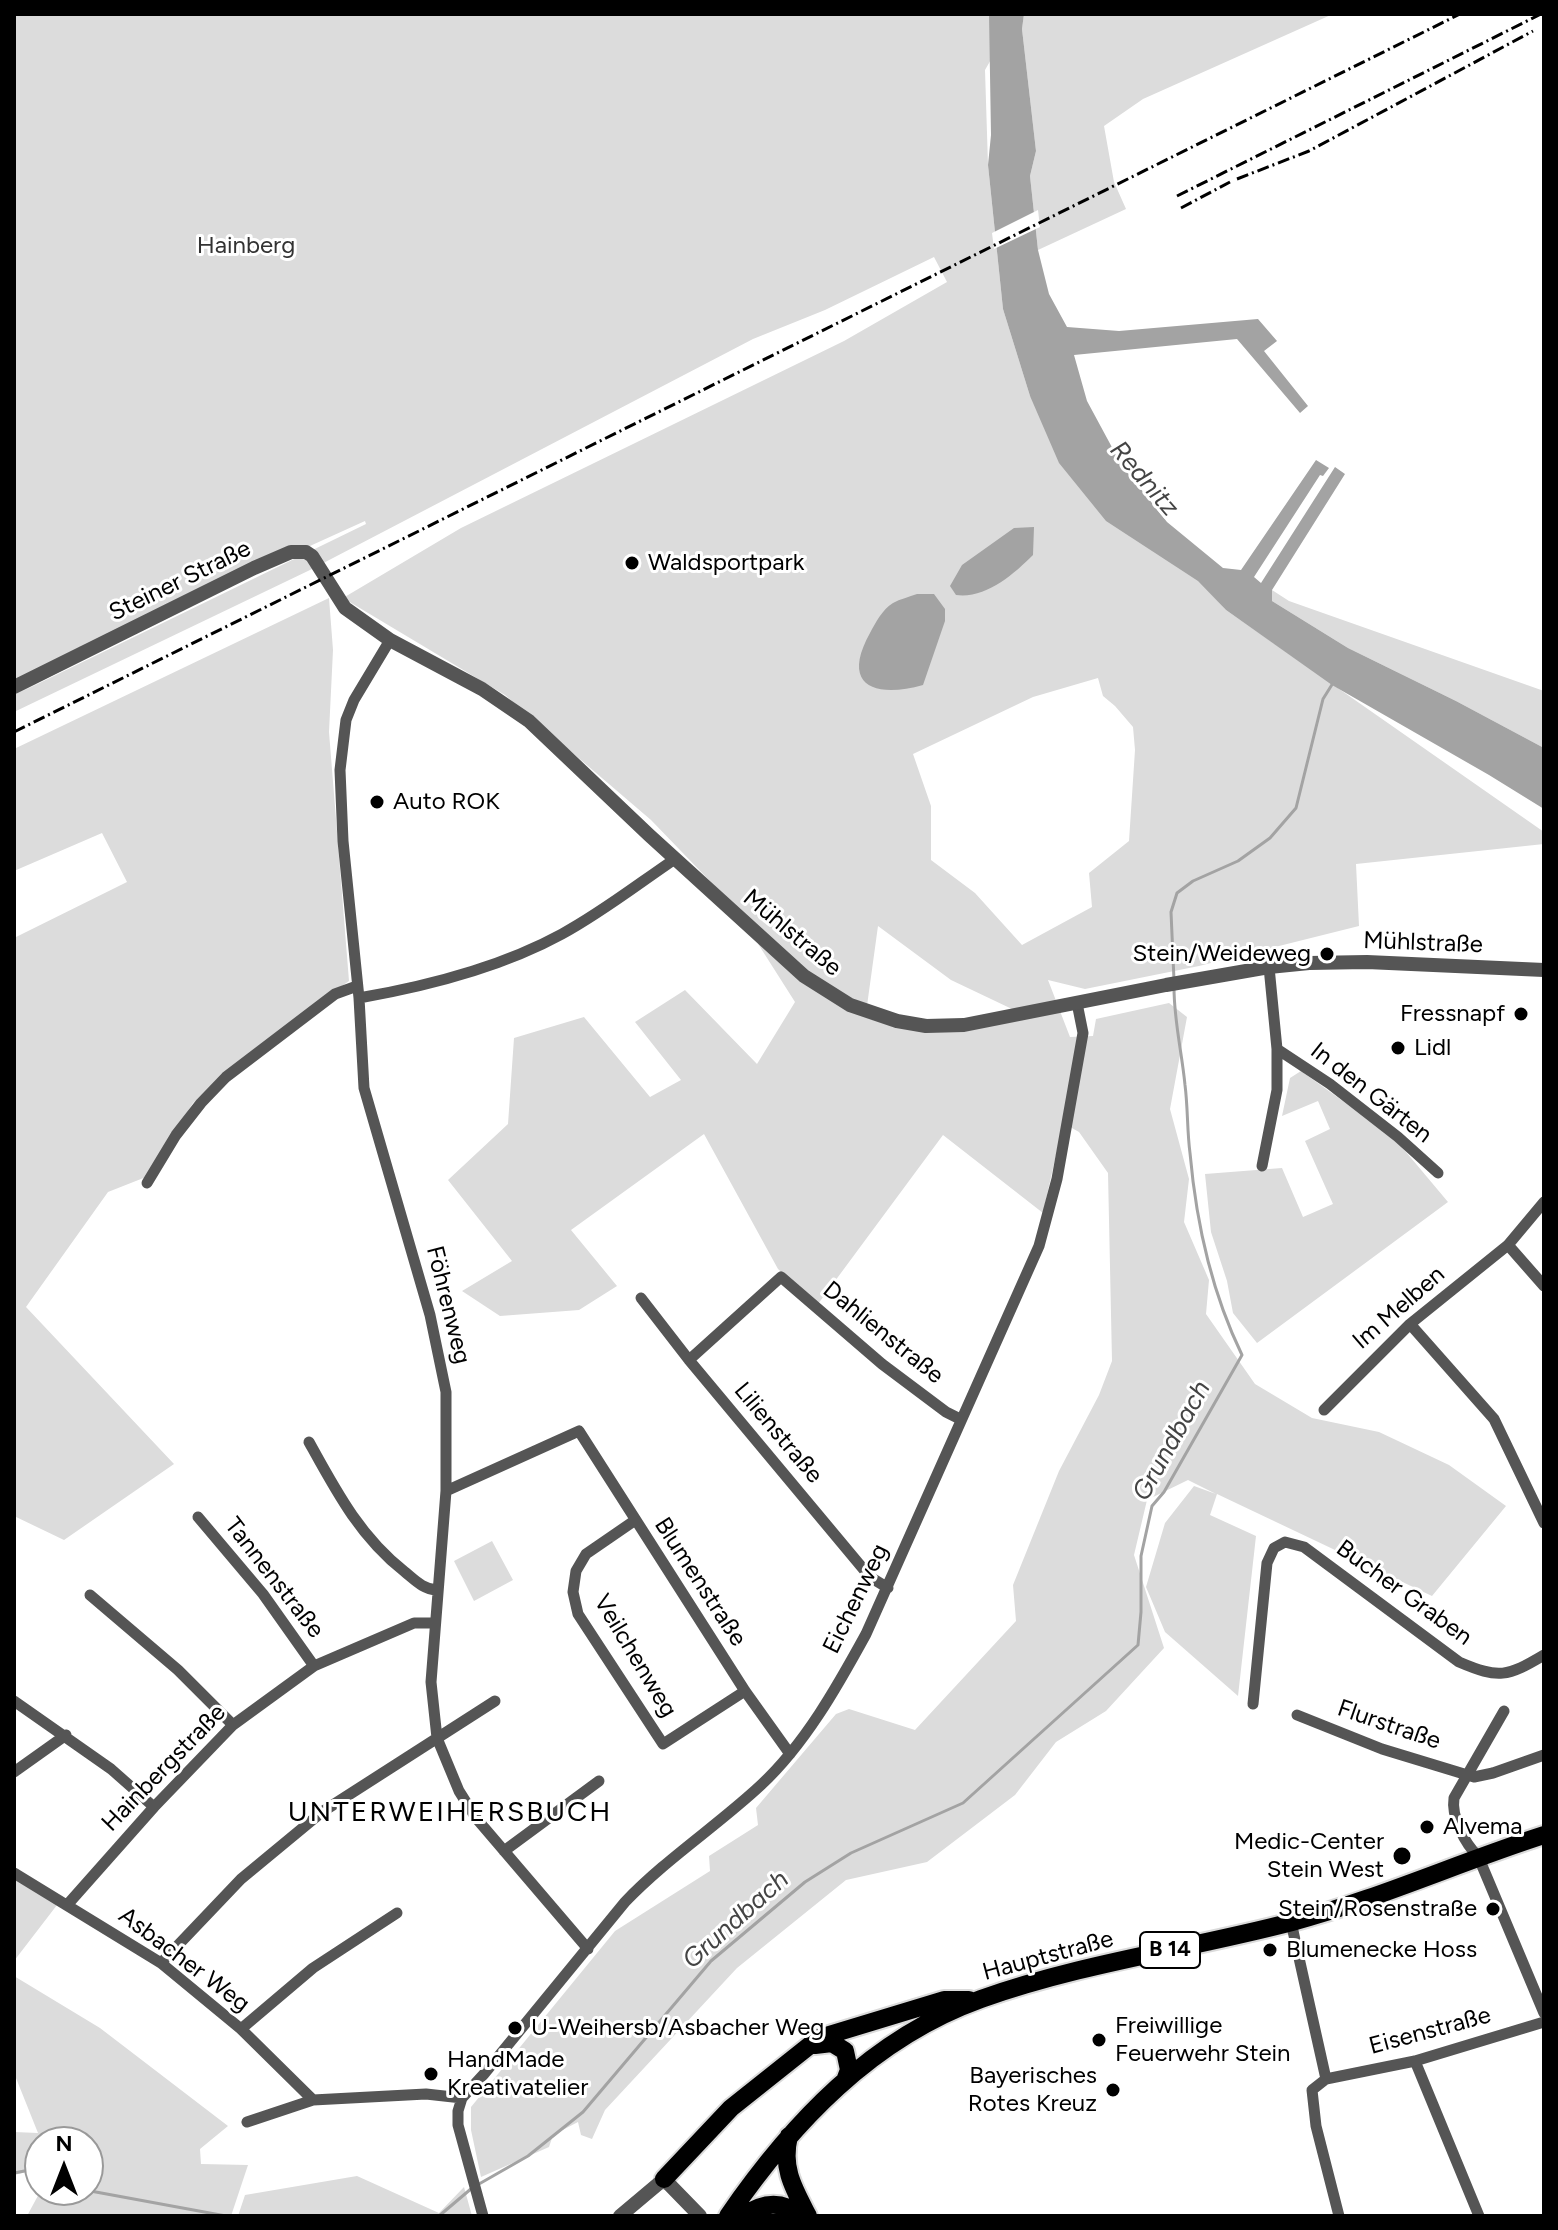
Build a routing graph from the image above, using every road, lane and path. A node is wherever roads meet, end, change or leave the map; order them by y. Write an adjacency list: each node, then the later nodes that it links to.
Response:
1 (345, 608): 2 (street, Mühlstraße); 3 (street, Steiner Straße)
2 (390, 640): 4 (street, Mühlstraße); 7 (street, Föhrenweg)
3 (14, 687)
4 (675, 859): 7 (street); 8 (street, Mühlstraße)
5 (1269, 967): 6 (street, Mühlstraße); 8 (street, Mühlstraße); 9 (street)
6 (1544, 970)
7 (358, 992): 12 (street); 22 (street, Föhrenweg)
8 (1077, 1003): 20 (street, Eichenweg)
9 (1277, 1049): 10 (street); 11 (street, In den Gärten)
10 (1262, 1166)
11 (1438, 1173)
12 (147, 1183)
13 (1544, 1202): 14 (street, Im Melben)
14 (1508, 1245): 15 (street); 17 (street, Im Melben)
15 (1544, 1286)
16 (641, 1298): 18 (street, Lilienstraße)
17 (1410, 1324): 19 (street, Im Melben); 25 (street)
18 (689, 1360): 20 (street, Dahlienstraße); 26 (street, Lilienstraße)
19 (1324, 1410)
20 (960, 1419): 26 (street, Eichenweg)
21 (309, 1442): 27 (street)
22 (446, 1491): 24 (street, Blumenstraße); 27 (street, Föhrenweg)
23 (198, 1517): 31 (street, Tannenstraße)
24 (634, 1521): 32 (street, Blumenstraße); 32 (street, Veilchenweg)
25 (1544, 1523)
26 (888, 1588): 41 (street, Eichenweg)
27 (437, 1590): 29 (street, Föhrenweg)
28 (90, 1595): 38 (street)
29 (435, 1623): 31 (street, Hainbergstraße); 40 (street, Föhrenweg)
30 (1544, 1655): 35 (street, Bucher Graben)
31 (314, 1666): 38 (street, Hainbergstraße)
32 (745, 1691): 41 (street, Blumenstraße)
33 (14, 1701): 39 (street)
34 (495, 1701): 40 (street)
35 (1253, 1704)
36 (1504, 1711): 44 (street)
37 (1297, 1715): 44 (street, Flurstraße)
38 (233, 1725): 46 (street, Hainbergstraße)
39 (66, 1735): 43 (street); 46 (street)
40 (437, 1738): 48 (street, Föhrenweg); 55 (street)
41 (790, 1754): 54 (street, Eichenweg)
42 (1544, 1755): 44 (street)
43 (14, 1772)
44 (1467, 1775): 49 (street)
45 (599, 1781): 48 (street)
46 (154, 1807): 51 (street, Hainbergstraße)
47 (1544, 1835): 49 (main road, Hauptstraße / B 14)
48 (504, 1851): 54 (street, Föhrenweg)
49 (1478, 1856): 53 (main road, Hauptstraße / B 14); 57 (street)
50 (14, 1873): 51 (street, Asbacher Weg)
51 (68, 1904): 55 (street, Asbacher Weg)
52 (397, 1913): 59 (street)
53 (1291, 1922): 56 (main road, Hauptstraße / B 14); 63 (street)
54 (588, 1949): 64 (street, Eichenweg)
55 (161, 1963): 59 (street, Asbacher Weg)
56 (978, 2000): 60 (main road); 62 (main road, Hauptstraße / B 14)
57 (1544, 2013)
58 (1544, 2022): 61 (street, Eisenstraße)
59 (241, 2029): 65 (street, Asbacher Weg)
60 (805, 2048): 62 (main road); 68 (main road)
61 (1415, 2061): 63 (street, Eisenstraße); 76 (street)
62 (846, 2078): 67 (main road, Hauptstraße / B 14)
63 (1326, 2079): 75 (street)
64 (462, 2098): 65 (street); 70 (street)
65 (313, 2100): 66 (street)
66 (247, 2122)
67 (790, 2134): 69 (main road, Hauptstraße / B 14); 74 (main road)
68 (664, 2179): 71 (street); 72 (street)
69 (735, 2213): 73 (main road)
70 (483, 2216)
71 (620, 2216)
72 (700, 2216)
73 (801, 2216)
74 (808, 2216)
75 (1339, 2216)
76 (1479, 2216)

